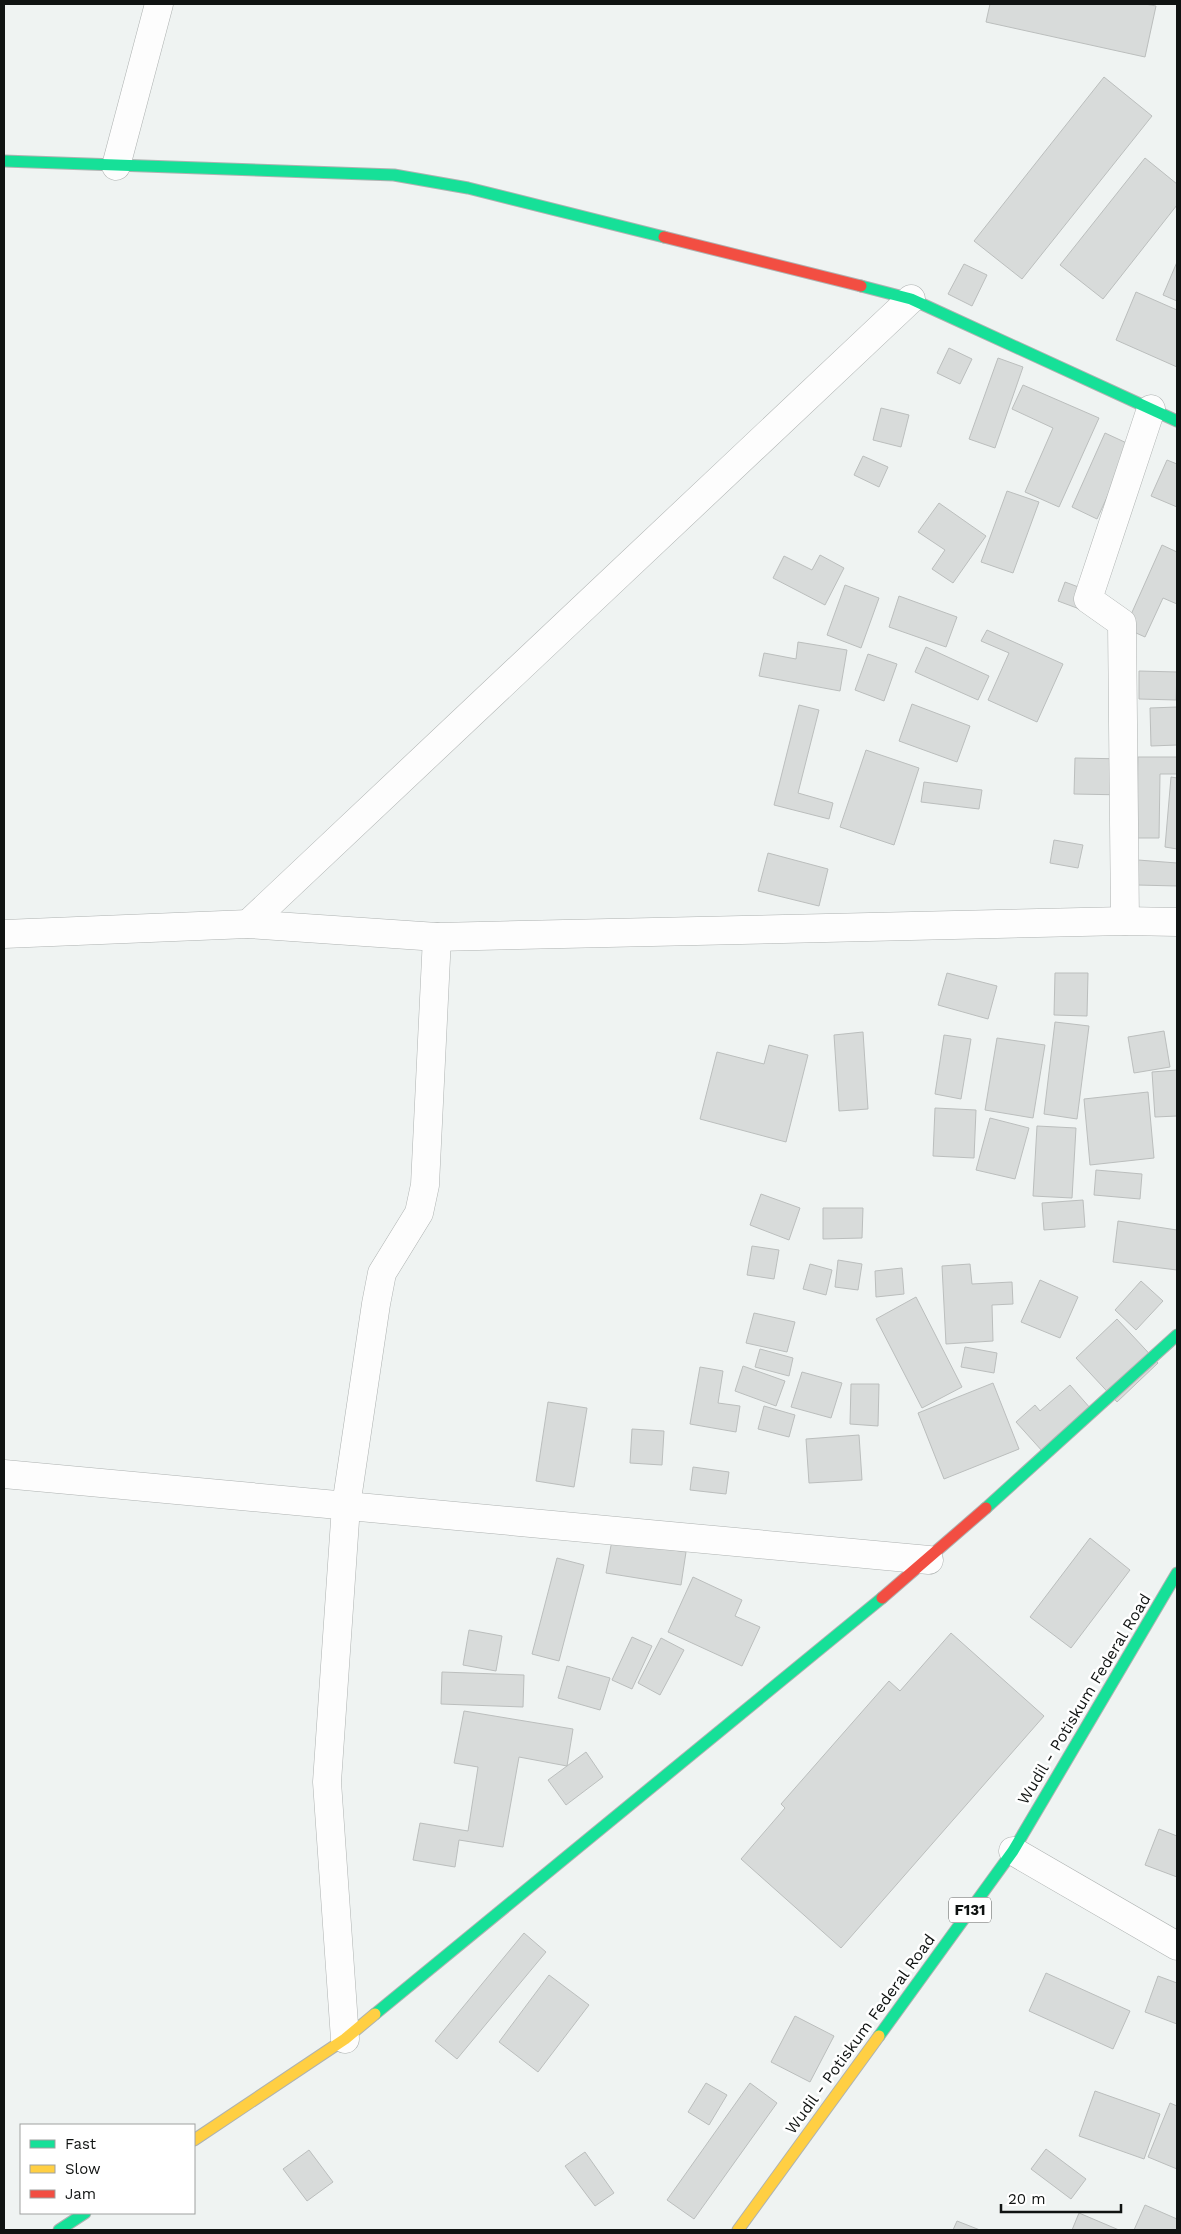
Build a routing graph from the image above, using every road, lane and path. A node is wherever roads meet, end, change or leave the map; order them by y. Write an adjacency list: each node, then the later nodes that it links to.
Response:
1 (158, 4): 3 (street)
2 (4, 161): 3 (main road)
3 (116, 166): 4 (main road)
4 (911, 299): 5 (main road); 9 (street)
5 (1151, 409): 6 (main road); 7 (street)
6 (1177, 421)
7 (1125, 921): 8 (street); 11 (street)
8 (1177, 922)
9 (248, 924): 10 (street); 11 (street)
10 (4, 934)
11 (437, 938): 14 (street)
12 (1177, 1335): 15 (main road)
13 (4, 1474): 14 (street)
14 (346, 1506): 15 (street); 19 (street)
15 (929, 1560): 19 (main road)
16 (1177, 1573): 17 (main road, Wudil - Potiskum Federal Road / F131)
17 (1014, 1850): 18 (street); 23 (main road, Wudil - Potiskum Federal Road / F131)
18 (1177, 1946)
19 (345, 2040): 20 (main road)
20 (195, 2139)
21 (83, 2214): 22 (main road)
22 (59, 2230)
23 (738, 2230)

